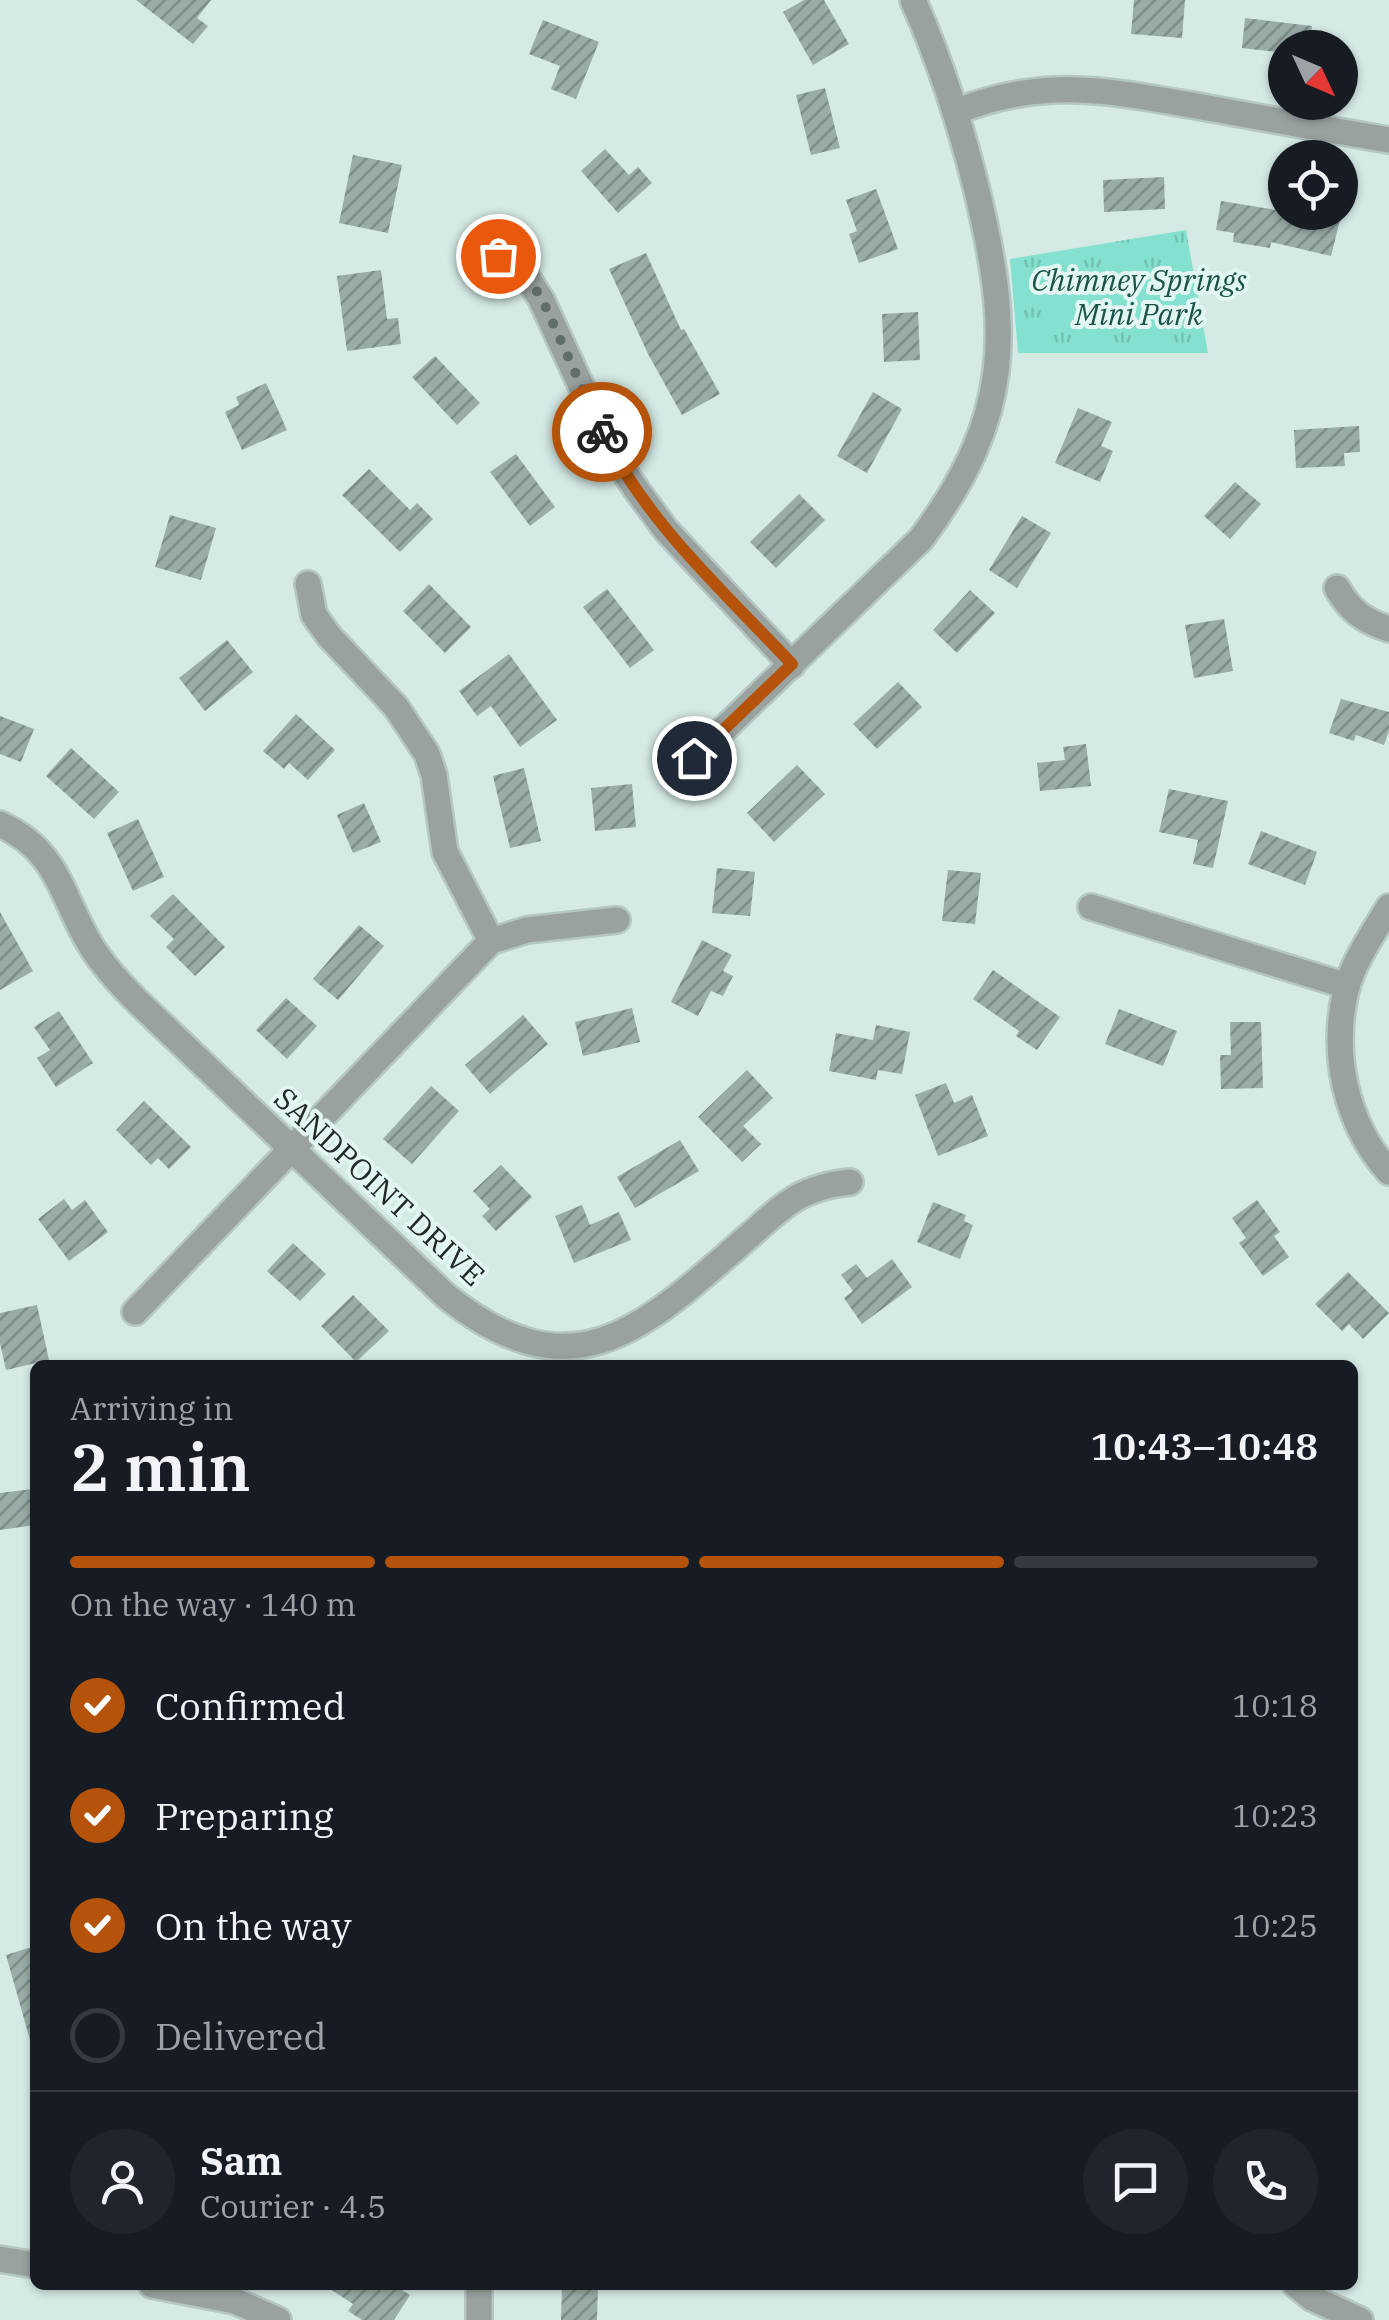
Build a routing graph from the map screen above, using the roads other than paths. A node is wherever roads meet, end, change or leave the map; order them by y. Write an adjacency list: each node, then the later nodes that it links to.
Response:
1 (913, 0): 2 (street)
2 (956, 112): 3 (street); 8 (street)
3 (1389, 140)
4 (498, 256): 8 (street)
5 (308, 584): 14 (street)
6 (1337, 588): 7 (street)
7 (1389, 629)
8 (792, 664): 9 (street)
9 (694, 758)
10 (0, 824): 16 (street, SANDPOINT DRIVE)
11 (1091, 907): 15 (street)
12 (1389, 907): 15 (street)
13 (617, 920): 14 (street)
14 (491, 940): 16 (street)
15 (1346, 986): 17 (street)
16 (292, 1148): 19 (street); 20 (street, SANDPOINT DRIVE)
17 (1389, 1172)
18 (850, 1182): 20 (street, SANDPOINT DRIVE)
19 (135, 1312)
20 (518, 1353)
21 (0, 2259): 22 (street)
22 (30, 2264)
23 (178, 2290): 26 (street)
24 (479, 2290): 27 (street)
25 (1302, 2290): 28 (street)
26 (278, 2320)
27 (478, 2320)
28 (1360, 2320)

